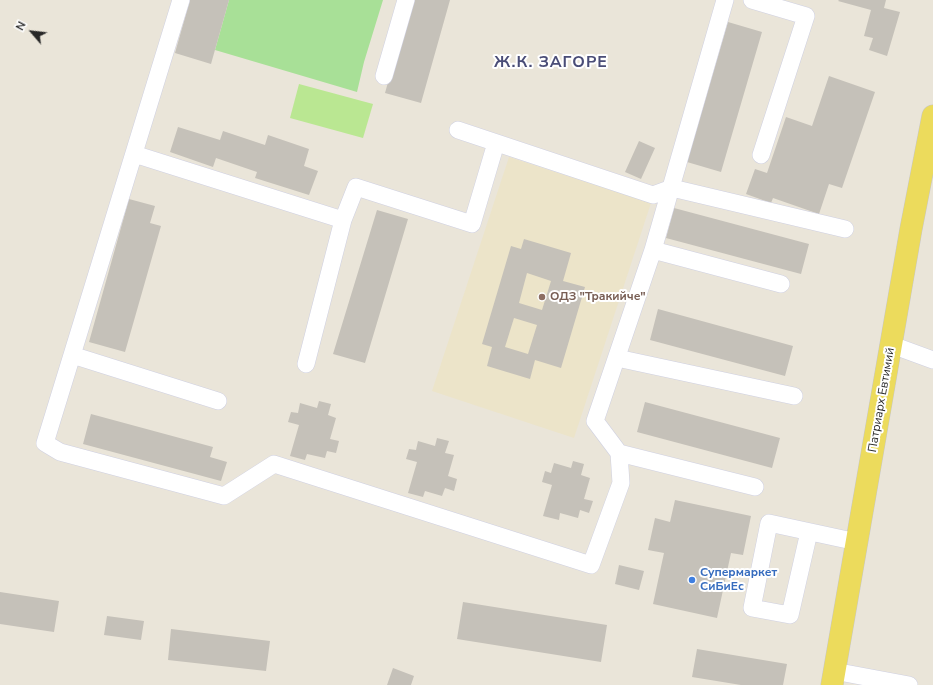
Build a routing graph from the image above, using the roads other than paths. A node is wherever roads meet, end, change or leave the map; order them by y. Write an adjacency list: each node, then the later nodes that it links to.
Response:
1 (181, 0): 9 (street)
2 (406, 0): 5 (street)
3 (726, 0): 11 (street)
4 (752, 0): 10 (street)
5 (384, 76)
6 (933, 116): 16 (main road, Патриарх Евтимий)
7 (458, 130): 8 (street)
8 (496, 143): 11 (street); 12 (street)
9 (134, 154): 12 (street); 17 (street)
10 (761, 155)
11 (672, 188): 13 (street); 14 (street)
12 (343, 220): 20 (street)
13 (845, 228)
14 (653, 250): 15 (street); 18 (street)
15 (781, 284)
16 (892, 345): 19 (street); 26 (main road, Патриарх Евтимий)
17 (72, 355): 22 (street); 23 (street)
18 (617, 358): 21 (street); 23 (street)
19 (933, 360)
20 (306, 364)
21 (794, 396)
22 (218, 401)
23 (619, 453): 24 (street)
24 (755, 487)
25 (809, 532): 25 (street); 26 (street)
26 (856, 542): 27 (main road, Патриарх Евтимий)
27 (833, 678): 28 (street)
28 (909, 685)

